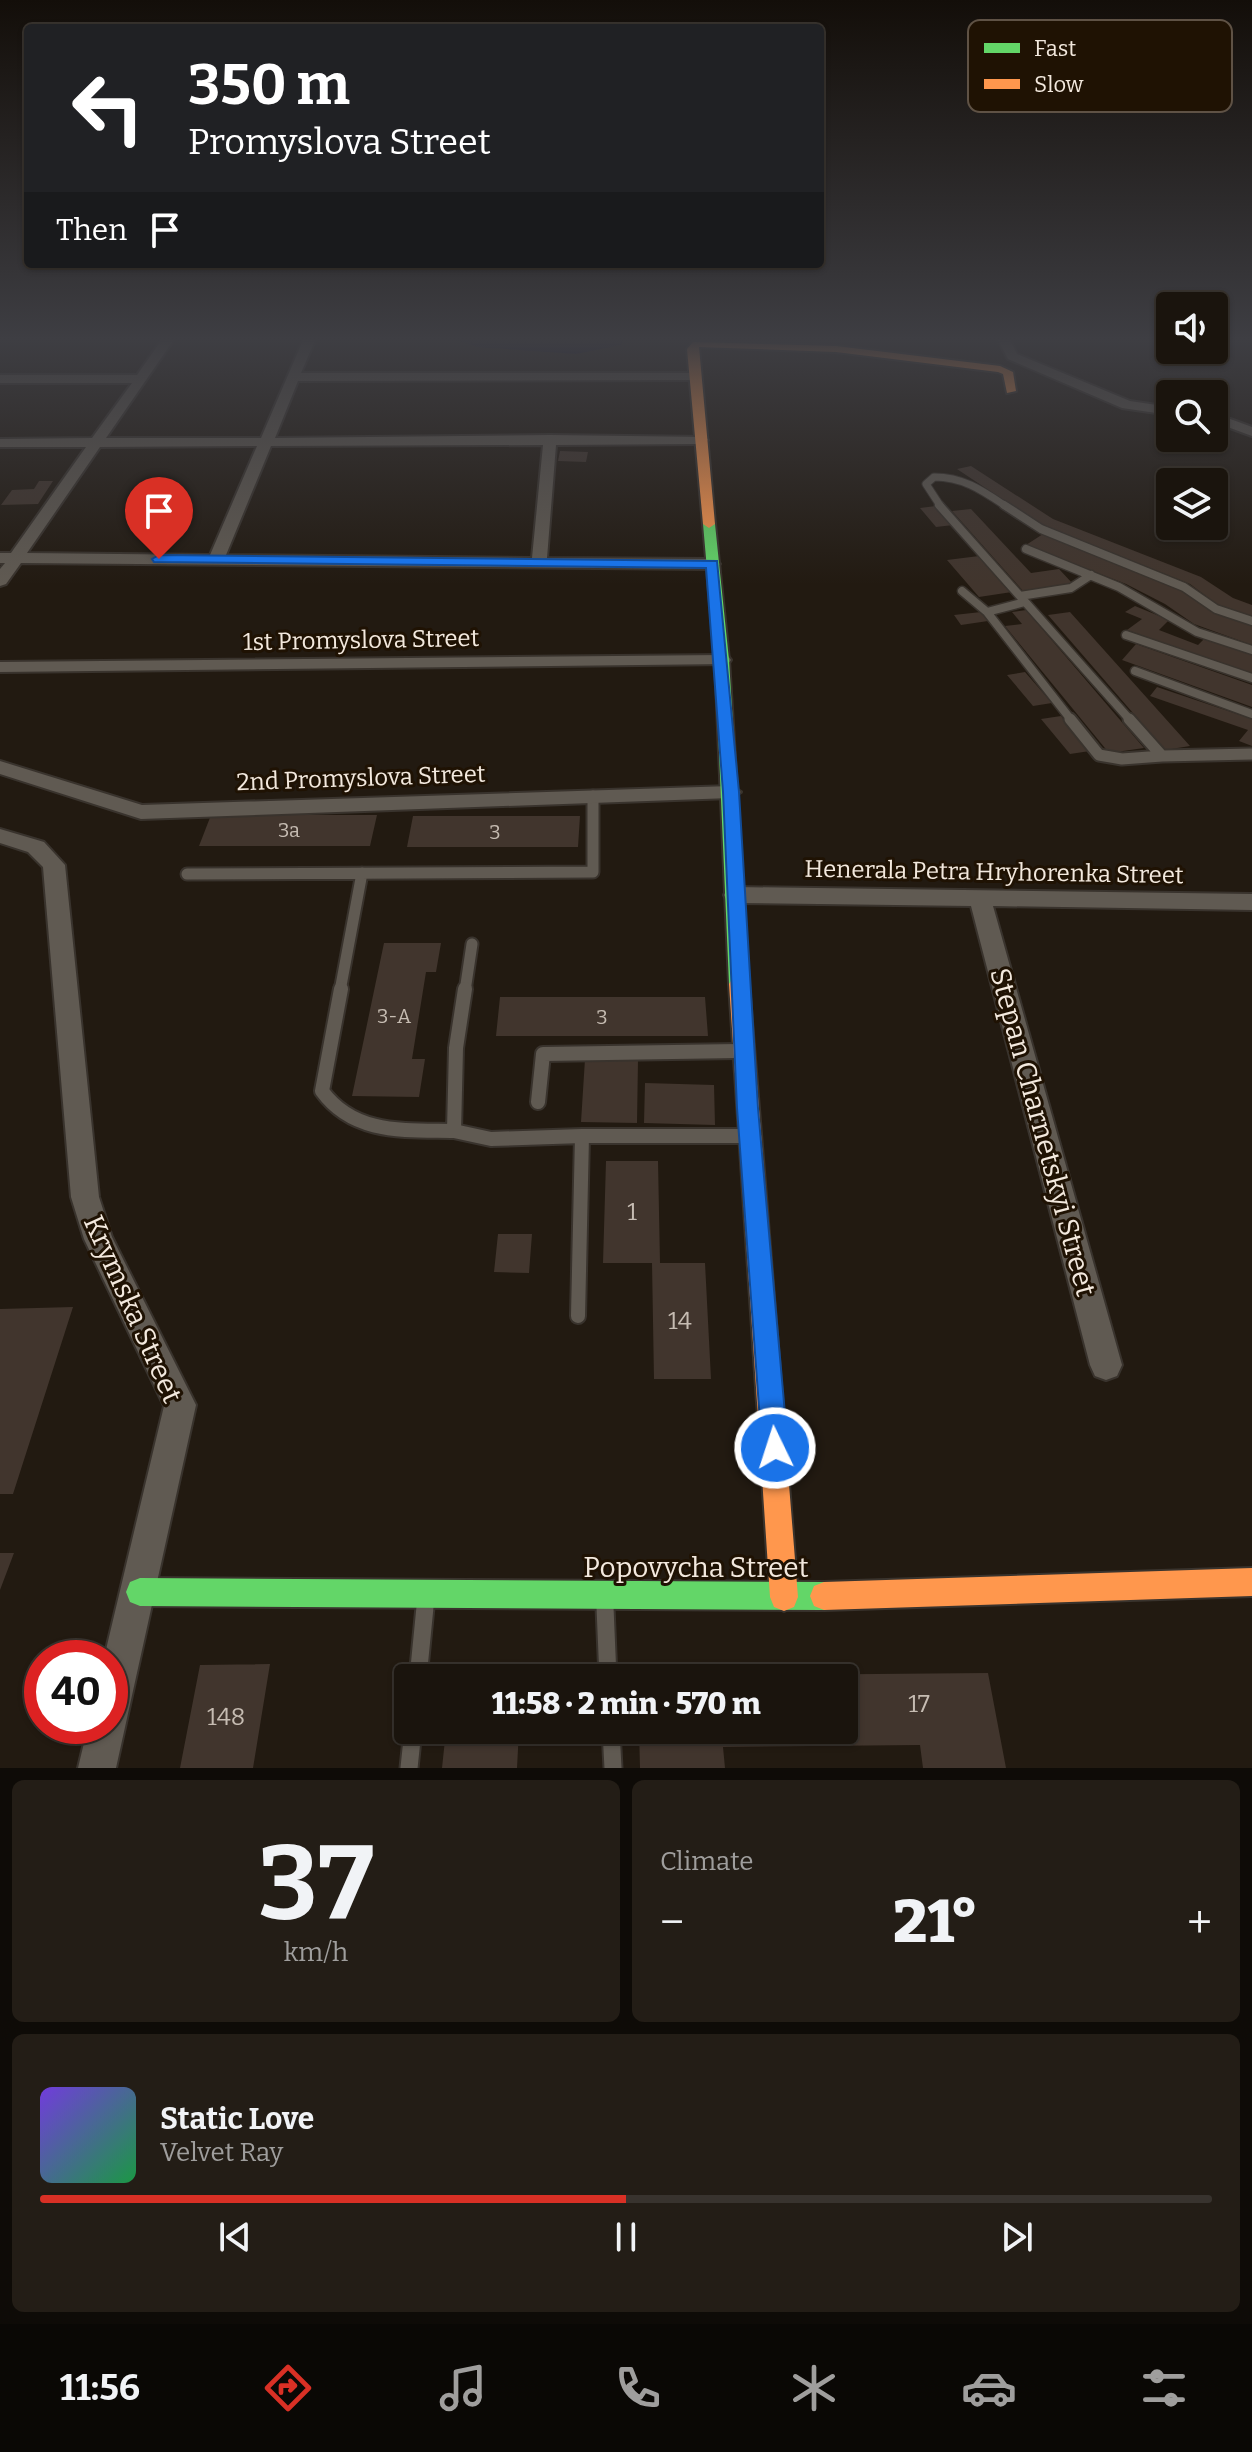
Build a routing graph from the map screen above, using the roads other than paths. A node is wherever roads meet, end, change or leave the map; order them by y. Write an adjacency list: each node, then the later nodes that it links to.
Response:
1 (111, 421): 10 (street)
2 (276, 421): 8 (street)
3 (699, 421): 7 (street)
4 (1228, 423): 5 (street)
5 (1252, 432)
6 (550, 439): 7 (street); 8 (street); 14 (street)
7 (701, 440): 15 (street)
8 (266, 442): 10 (street); 13 (street)
9 (0, 443): 10 (street)
10 (96, 443): 12 (street)
11 (1026, 549): 16 (lane)
12 (8, 558): 13 (street); 17 (street)
13 (216, 560): 14 (street)
14 (539, 563): 15 (street)
15 (712, 564): 24 (street)
16 (1091, 575): 19 (lane); 23 (lane)
17 (0, 581)
18 (962, 591): 20 (lane)
19 (1022, 599): 20 (lane); 21 (lane); 30 (lane)
20 (987, 612): 30 (lane)
21 (1252, 621)
22 (1126, 635): 27 (lane)
23 (1252, 650)
24 (722, 660): 25 (street, 1st Promyslova Street); 32 (street)
25 (0, 667)
26 (1135, 671): 28 (lane)
27 (1252, 678)
28 (1252, 714)
29 (1252, 754): 30 (lane)
30 (1162, 756)
31 (0, 767): 33 (street, 2nd Promyslova Street)
32 (731, 792): 33 (street, 2nd Promyslova Street); 37 (street)
33 (593, 796): 35 (lane)
34 (0, 836): 49 (street, Krymska Street)
35 (362, 873): 36 (lane); 43 (lane)
36 (187, 874)
37 (735, 895): 38 (street, Henerala Petra Hryhorenka Street); 41 (street)
38 (980, 898): 39 (street, Henerala Petra Hryhorenka Street); 47 (street, Stepan Charnetskyi Street)
39 (1252, 902)
40 (472, 944): 43 (lane)
41 (743, 1051): 42 (lane); 45 (street)
42 (538, 1102)
43 (454, 1131): 44 (lane)
44 (582, 1136): 45 (lane); 46 (lane)
45 (750, 1136): 52 (street)
46 (578, 1316)
47 (1106, 1365)
48 (1252, 1582): 52 (street, Popovycha Street)
49 (140, 1592): 50 (street, Popovycha Street); 53 (street, Krymska Street)
50 (427, 1594): 51 (street, Popovycha Street); 54 (lane)
51 (604, 1595): 52 (street, Popovycha Street); 55 (lane)
52 (784, 1597)
53 (128, 1641)
54 (420, 1664)
55 (607, 1664)
56 (103, 1744): 59 (street)
57 (412, 1744): 60 (lane)
58 (612, 1744): 61 (lane)
59 (97, 1768)
60 (409, 1768)
61 (613, 1768)

